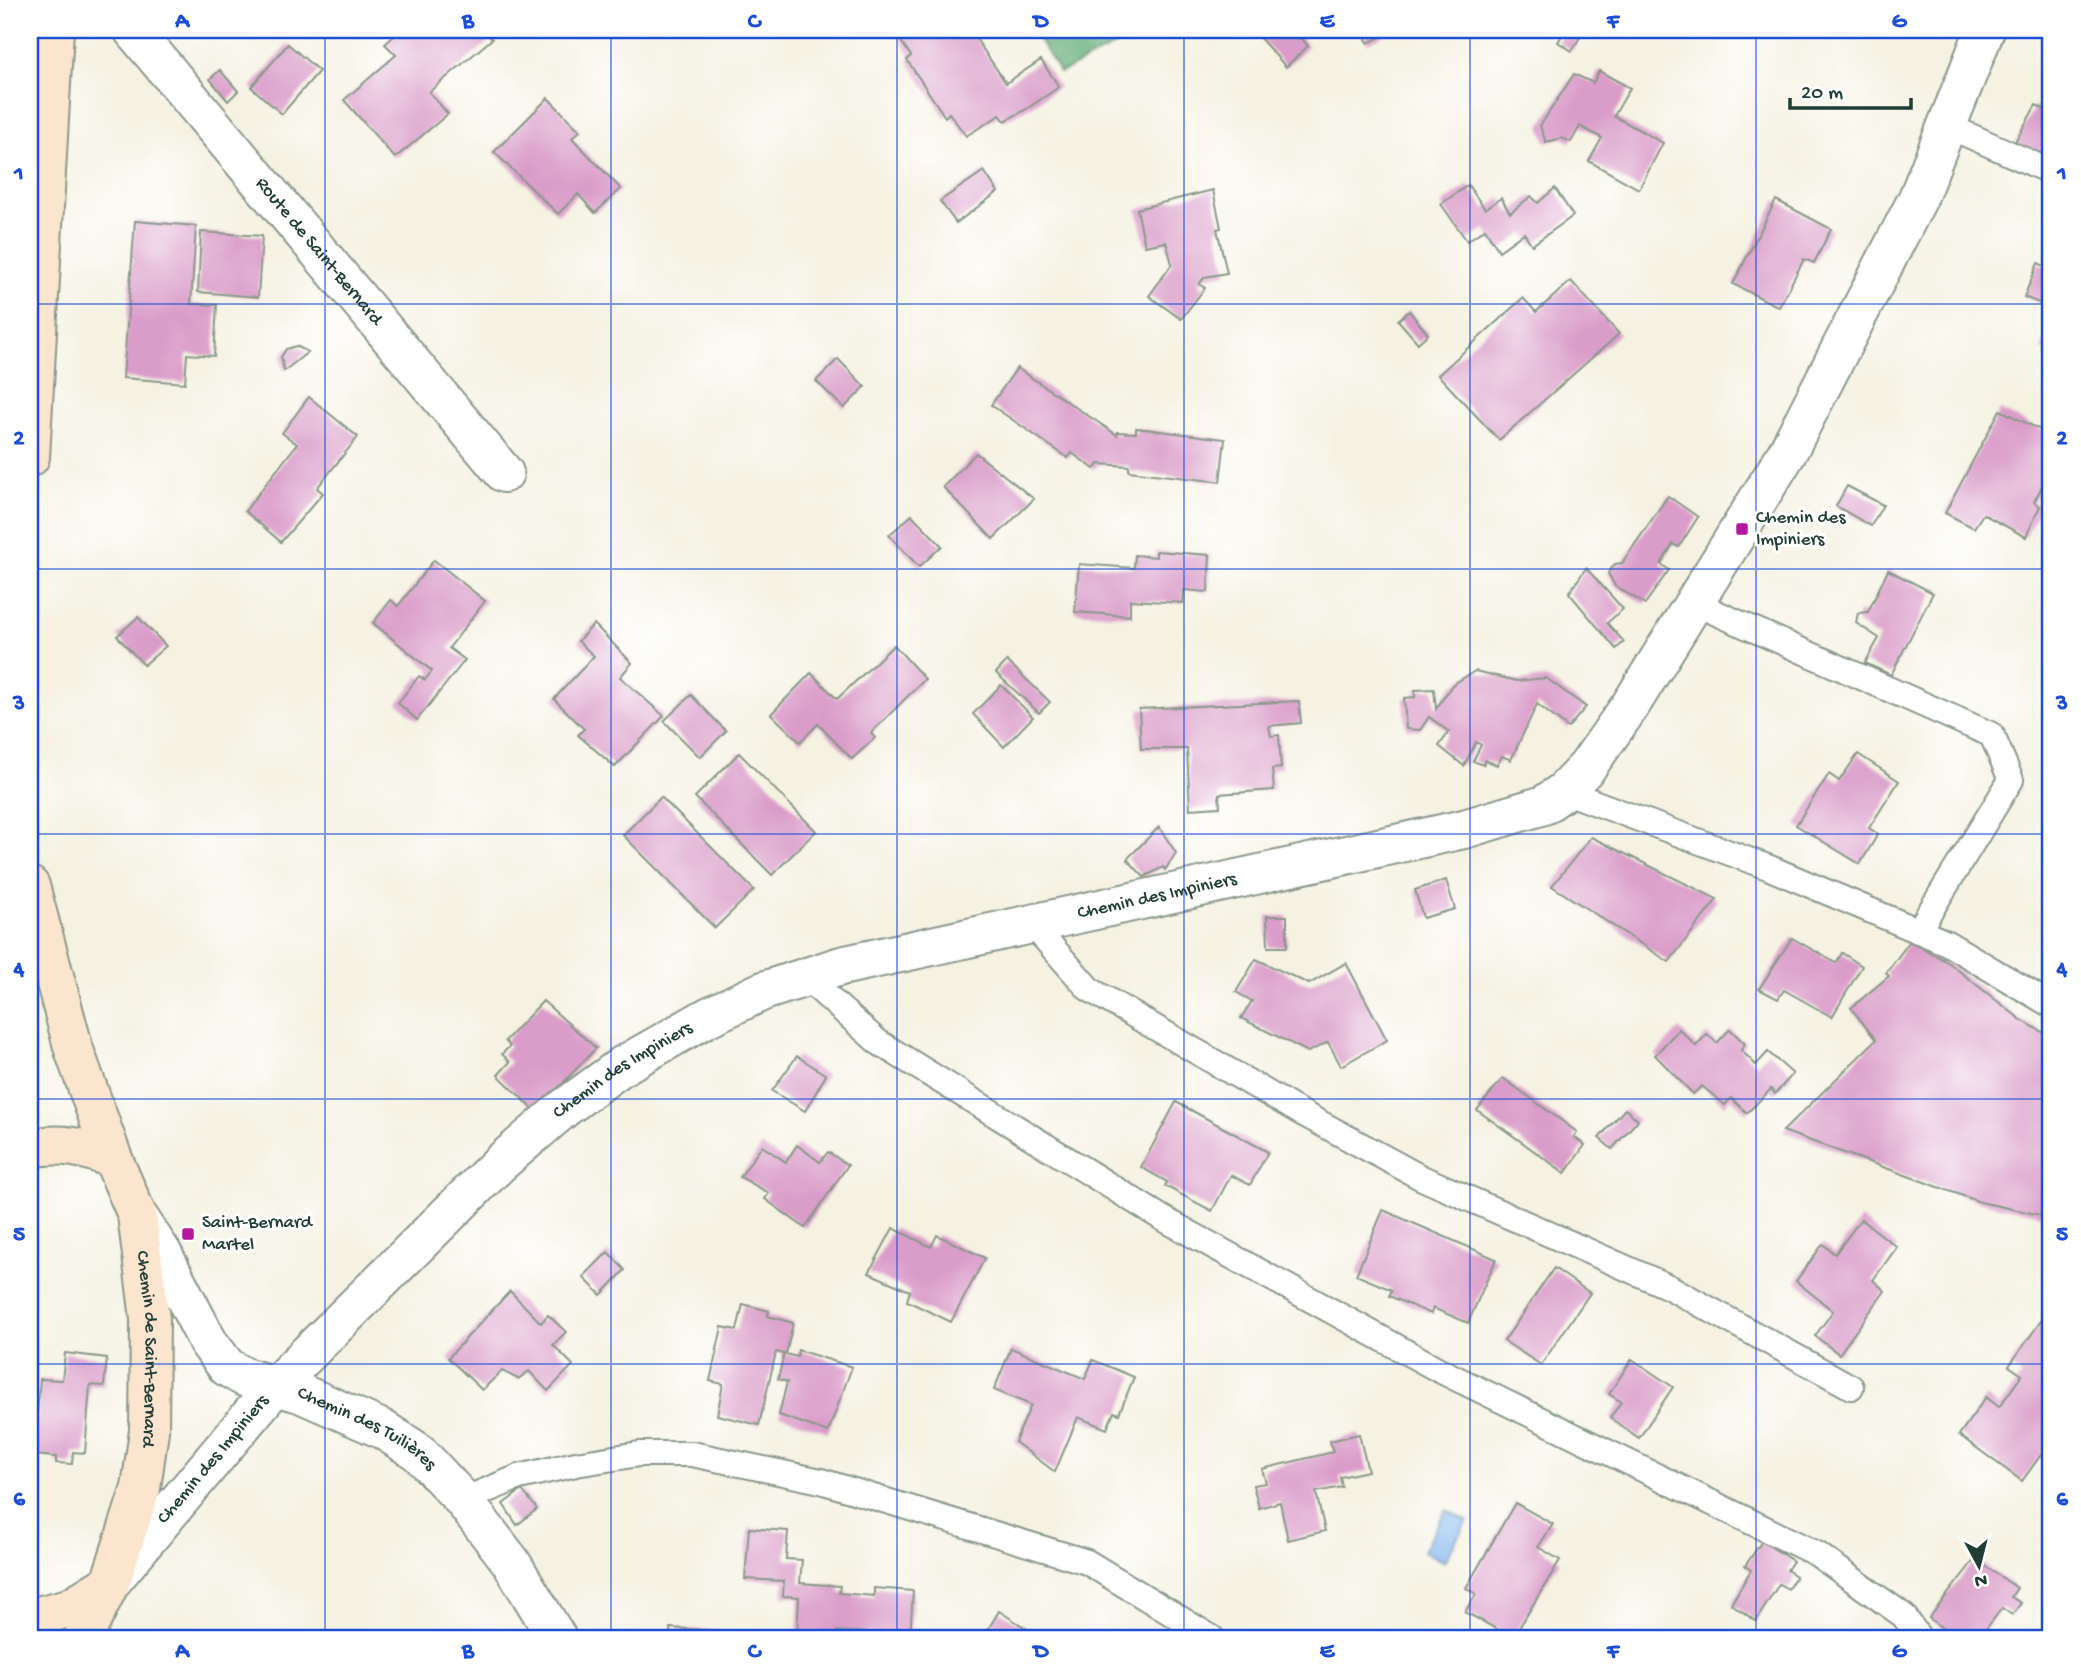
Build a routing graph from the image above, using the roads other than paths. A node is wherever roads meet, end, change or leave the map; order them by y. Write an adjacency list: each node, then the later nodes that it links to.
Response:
1 (54, 30): 6 (main road)
2 (133, 30): 8 (street, Route de Saint-Bernard)
3 (1985, 30): 4 (street, Chemin des Impiniers)
4 (1948, 126): 5 (lane); 9 (street, Chemin des Impiniers)
5 (2051, 172)
6 (31, 410): 7 (main road)
7 (30, 457)
8 (504, 473)
9 (1694, 603): 10 (street, Chemin des Impiniers); 13 (lane)
10 (1564, 791): 12 (street, Chemin des Impiniers); 13 (lane)
11 (30, 886): 17 (main road)
12 (1031, 923): 14 (street, Chemin des Impiniers); 20 (lane)
13 (1918, 931): 15 (lane)
14 (804, 976): 19 (street, Chemin des Impiniers); 27 (lane)
15 (2051, 1006)
16 (30, 1148): 17 (main road)
17 (113, 1159): 18 (main road)
18 (137, 1215): 19 (street, Chemin des Tuilières); 22 (main road, Chemin de Saint-Bernard)
19 (275, 1385): 21 (street, Chemin des Tuilières); 22 (street, Chemin des Impiniers)
20 (1851, 1387)
21 (463, 1500): 25 (street, Chemin des Tuilières); 26 (lane)
22 (110, 1583): 23 (main road); 24 (main road, Chemin de Saint-Bernard)
23 (30, 1618)
24 (83, 1638)
25 (557, 1638)
26 (1212, 1638)
27 (1919, 1638)

